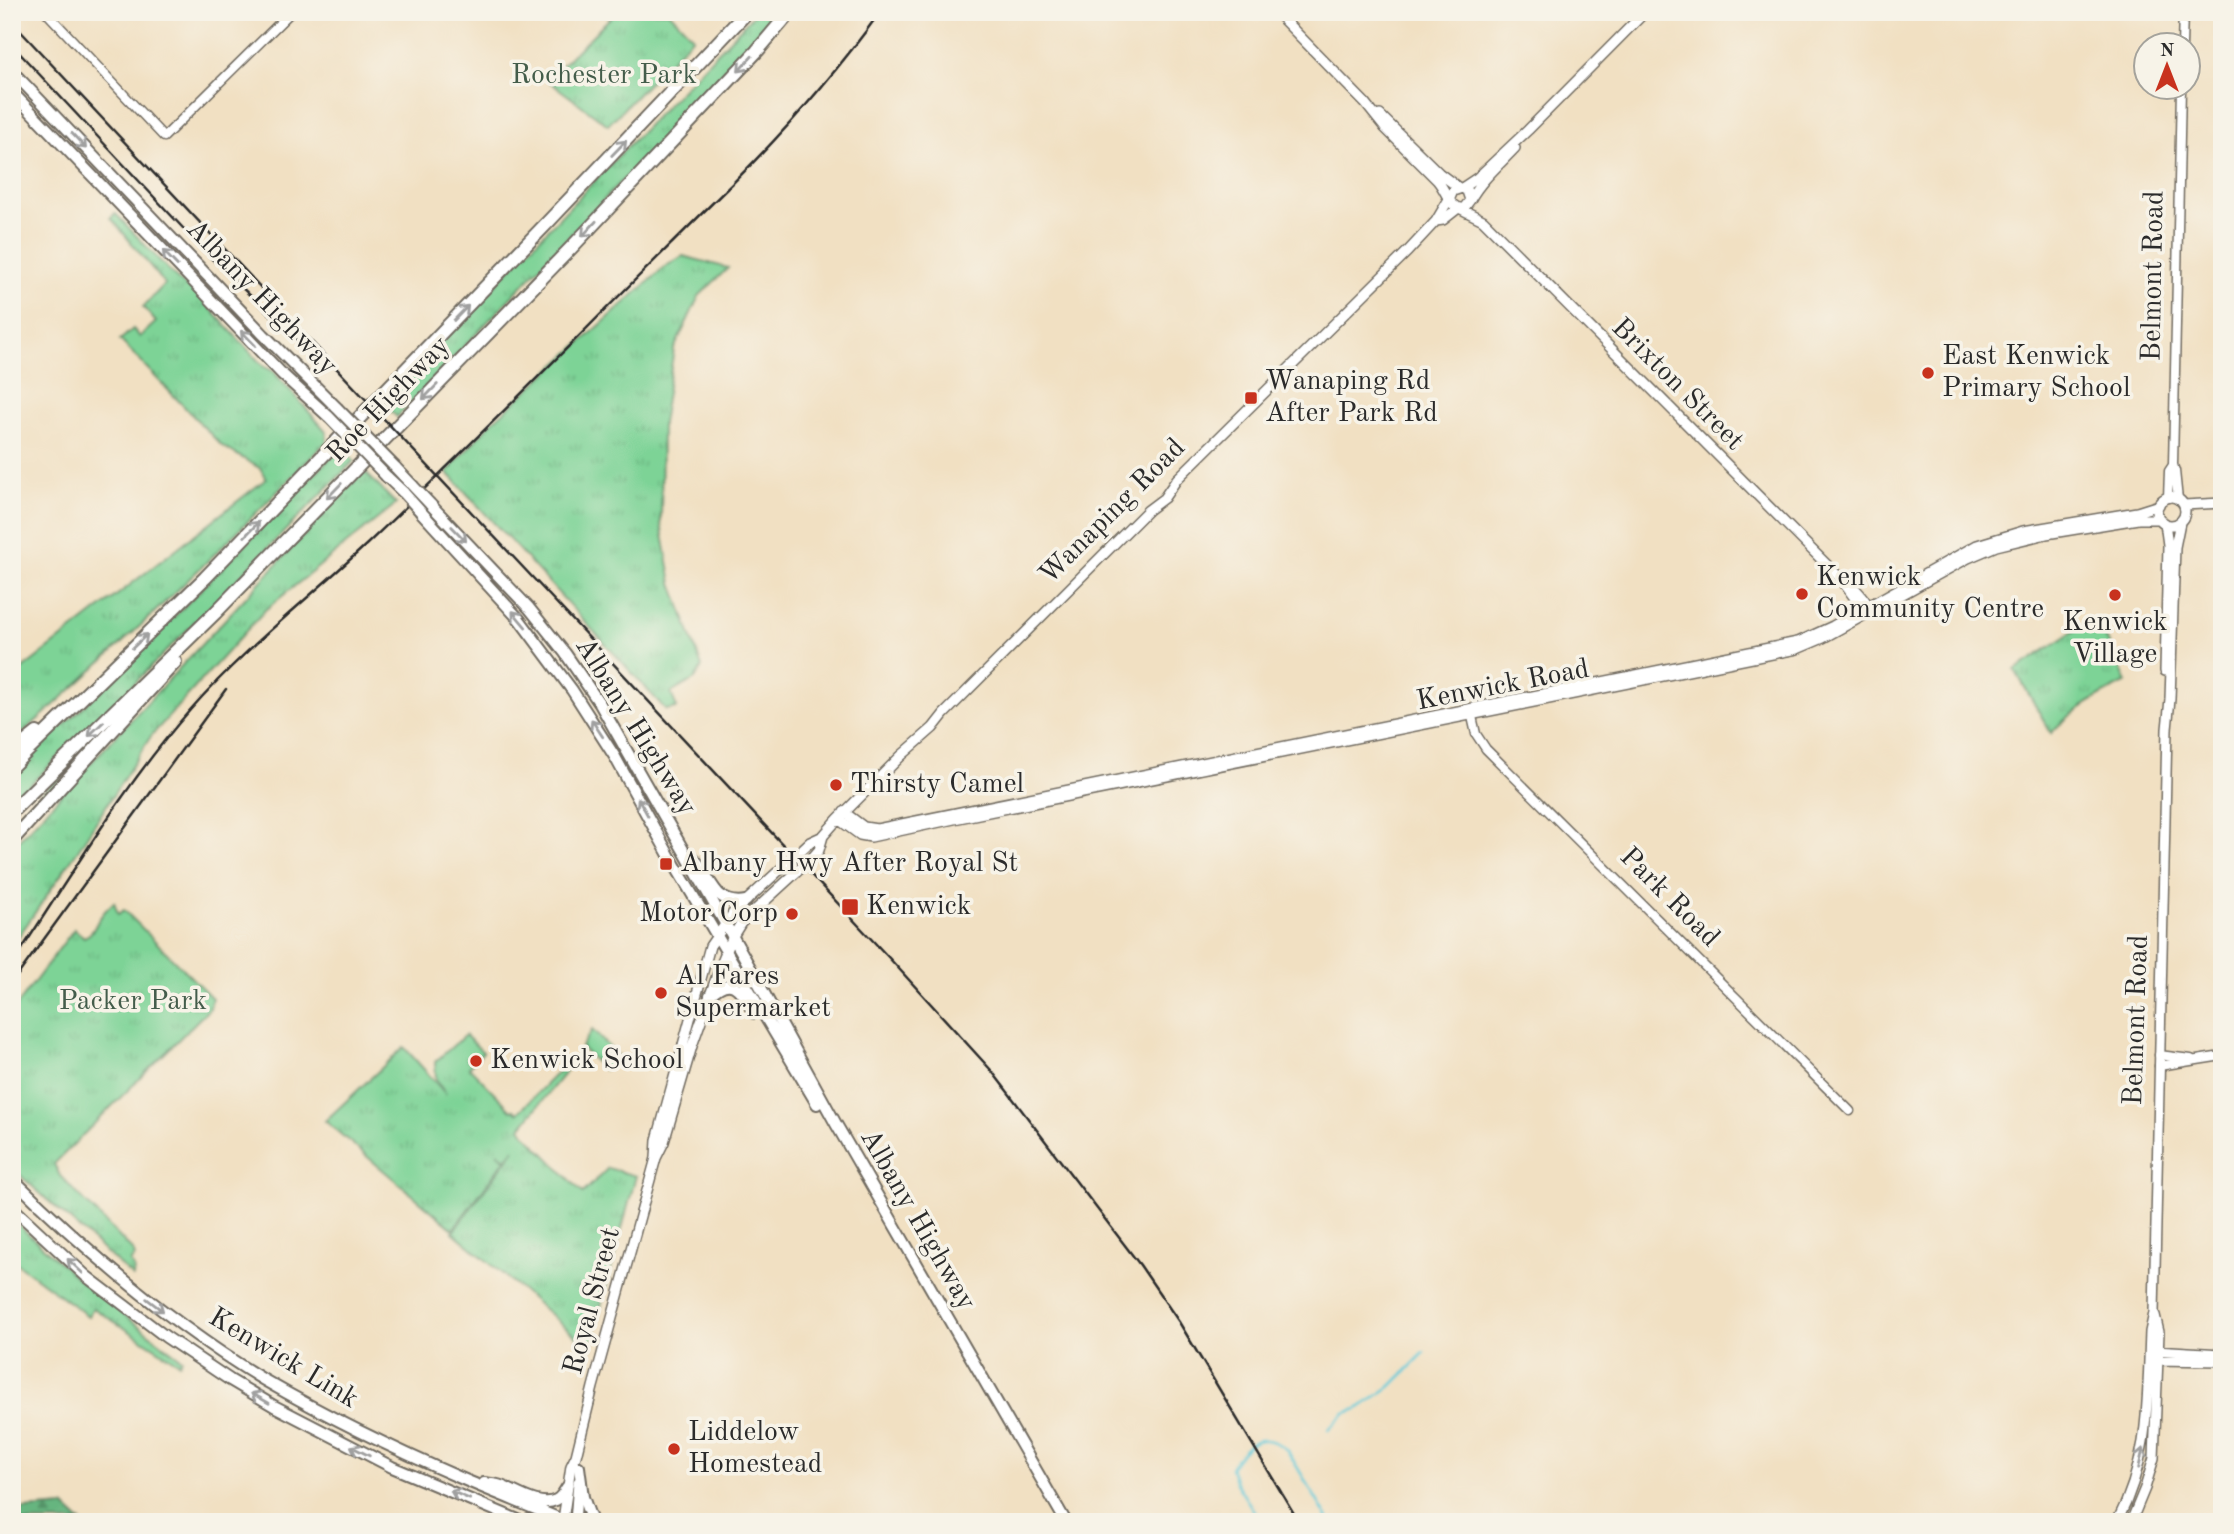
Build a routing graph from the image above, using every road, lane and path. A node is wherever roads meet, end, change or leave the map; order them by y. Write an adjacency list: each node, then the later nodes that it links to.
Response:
1 (46, 12): 2 (street)
2 (290, 12)
3 (747, 12): 33 (highway, Roe Highway, one-way to 3)
4 (790, 12): 31 (highway, Roe Highway, one-way to 31)
5 (1276, 12): 12 (main road)
6 (1645, 12): 13 (main road)
7 (2183, 12): 8 (street)
8 (2182, 32)
9 (12, 71): 21 (highway, Albany Highway, one-way to 21, bridge)
10 (12, 92): 21 (highway, Albany Highway, one-way to 10, bridge)
11 (2181, 102): 20 (street, Belmont Road)
12 (1365, 103): 14 (main road); 15 (main road)
13 (1528, 130): 14 (main road); 16 (main road)
14 (1460, 188): 15 (main road); 16 (main road)
15 (1449, 198): 17 (main road); 19 (main road, Wanaping Road)
16 (1470, 201): 17 (main road); 18 (main road, Brixton Street)
17 (1459, 209): 18 (main road, Brixton Street); 19 (main road, Wanaping Road)
18 (1483, 220): 29 (main road, Brixton Street)
19 (1436, 221): 39 (main road, Wanaping Road)
20 (2173, 465): 22 (street, Belmont Road); 23 (street, Belmont Road)
21 (391, 471): 26 (highway, Albany Highway, bridge)
22 (2168, 498): 23 (main road); 25 (main road)
23 (2181, 502): 24 (main road); 27 (main road)
24 (2218, 504): 27 (main road)
25 (2159, 505): 28 (main road); 30 (main road, Kenwick Road)
26 (426, 508): 42 (highway, Albany Highway, one-way to 42); 48 (highway, Albany Highway, one-way to 26)
27 (2182, 519): 28 (main road); 35 (main road, Belmont Road)
28 (2163, 521): 30 (main road, Kenwick Road); 35 (main road, Belmont Road)
29 (1841, 579): 30 (main road, Brixton Street); 32 (main road, Brixton Street)
30 (1870, 609): 32 (main road, Kenwick Road)
31 (215, 613): 38 (highway, Roe Highway, one-way to 38); 41 (highway)
32 (1860, 614): 34 (main road, Kenwick Road)
33 (74, 706): 36 (highway); 37 (highway, Roe Highway)
34 (1471, 712): 39 (main road, Kenwick Road); 57 (street, Park Road)
35 (2167, 729): 53 (main road, Belmont Road)
36 (12, 753)
37 (12, 766)
38 (12, 811)
39 (841, 815): 40 (main road, Wanaping Road)
40 (823, 836): 43 (main road, Wanaping Road); 45 (main road, Wanaping Road)
41 (12, 840)
42 (686, 854): 46 (highway); 47 (highway, Albany Highway)
43 (781, 870): 44 (main road, Wanaping Road); 45 (main road)
44 (763, 885): 45 (main road); 46 (main road, Wanaping Road)
45 (783, 887): 49 (main road, Wanaping Road)
46 (746, 901): 47 (main road, Wanaping Road)
47 (725, 923): 48 (main road, Wanaping Road); 49 (highway, Albany Highway)
48 (717, 936): 50 (highway, Albany Highway); 58 (main road, Royal Street)
49 (733, 936): 50 (main road, Royal Street); 72 (highway, Albany Highway)
50 (725, 951): 51 (main road, Royal Street); 52 (highway, Albany Highway)
51 (710, 995): 52 (highway); 58 (main road, Royal Street)
52 (785, 1050): 71 (highway, Albany Highway)
53 (2159, 1055): 55 (street); 56 (main road, Belmont Road)
54 (2222, 1056): 55 (street)
55 (2196, 1060): 56 (street)
56 (2159, 1066): 62 (main road, Belmont Road)
57 (1850, 1111)
58 (656, 1158): 64 (main road, Royal Street)
59 (12, 1178): 65 (highway, Kenwick Link, one-way to 65)
60 (12, 1207): 68 (highway, Kenwick Link, one-way to 60)
61 (2222, 1354): 62 (main road)
62 (2154, 1355): 63 (main road); 73 (main road, one-way to 62); 74 (main road)
63 (2222, 1362)
64 (578, 1461): 66 (main road, Royal Street); 69 (main road, Royal Street); 70 (highway)
65 (467, 1481): 66 (highway); 67 (highway, Kenwick Link)
66 (567, 1487): 67 (main road, Royal Street)
67 (565, 1521)
68 (523, 1522)
69 (575, 1522)
70 (593, 1522)
71 (1057, 1522)
72 (1066, 1522)
73 (2116, 1522)
74 (2131, 1522)

